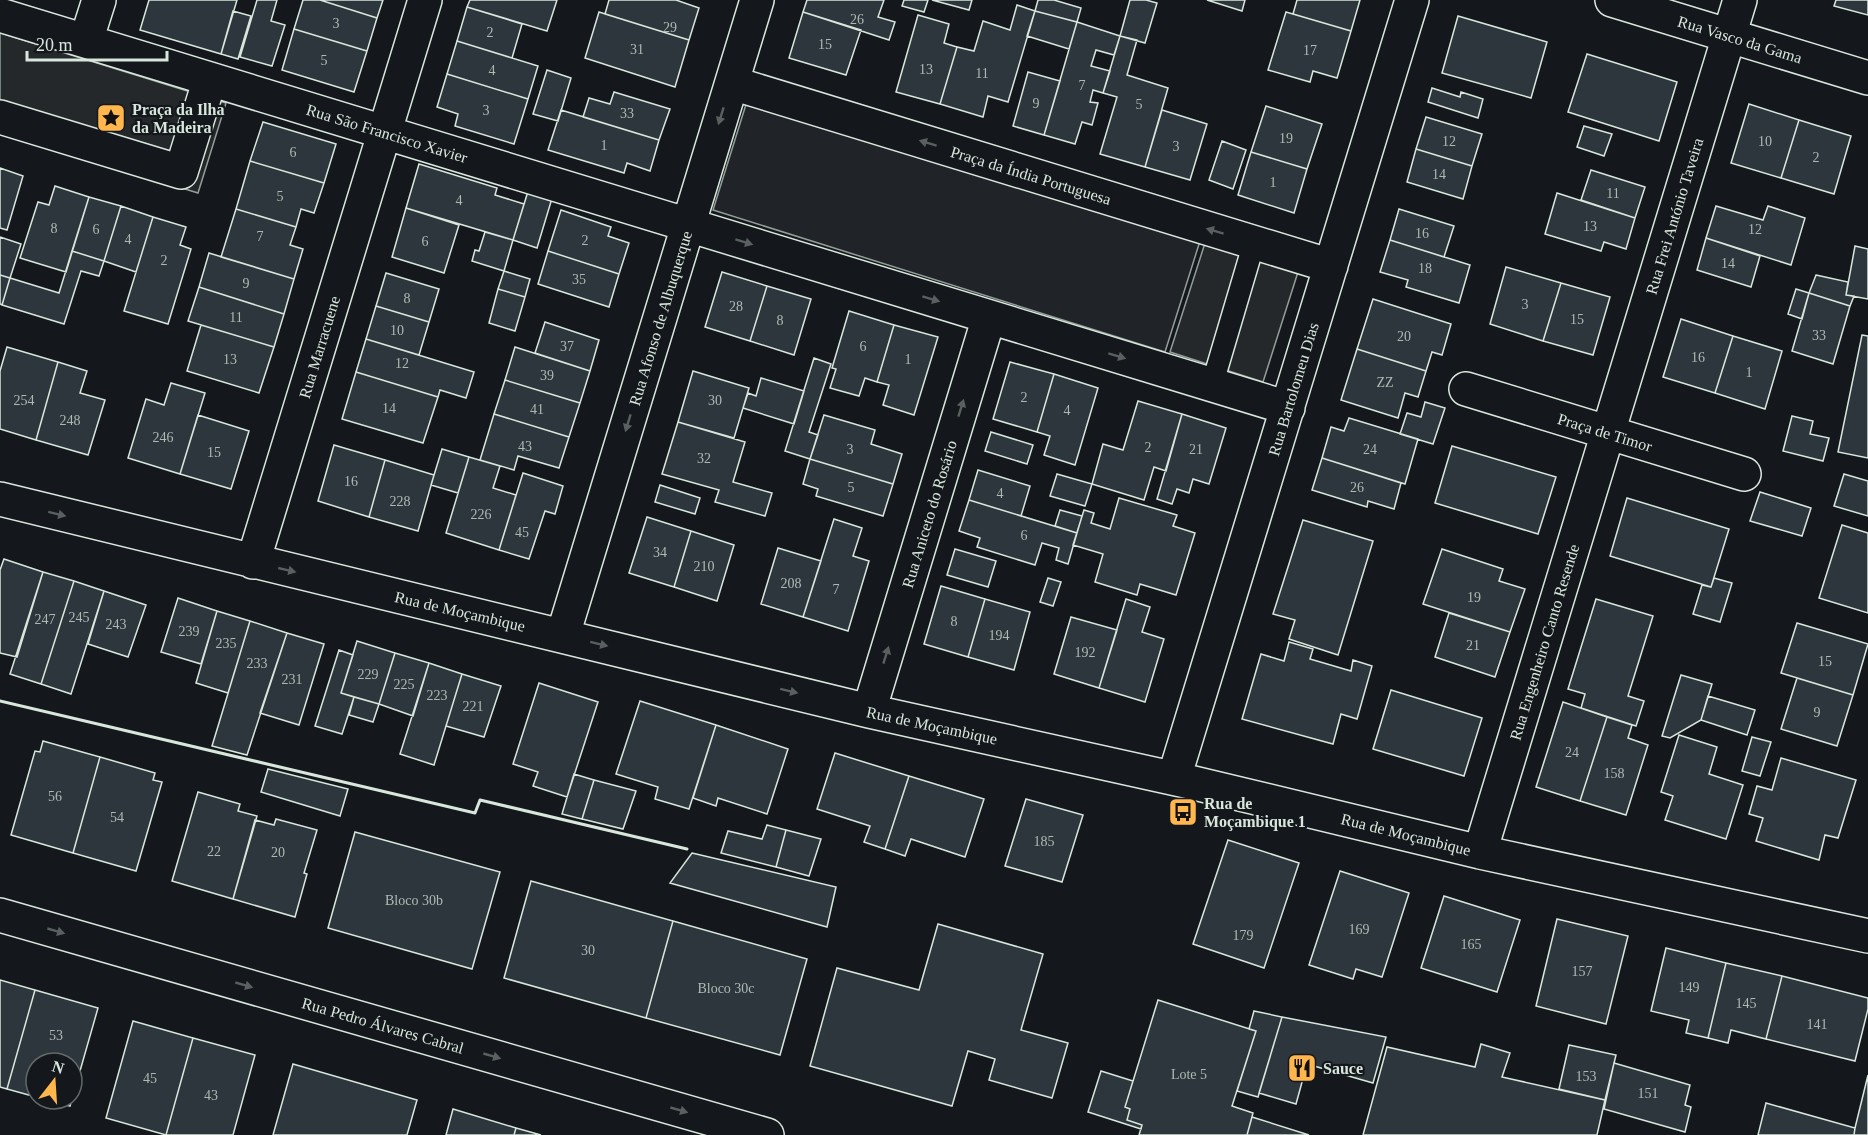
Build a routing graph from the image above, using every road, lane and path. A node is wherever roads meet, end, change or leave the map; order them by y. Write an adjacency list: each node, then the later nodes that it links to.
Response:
1 (99, 0): 9 (street)
2 (426, 0): 14 (street, Rua Marracuene)
3 (757, 0): 12 (street, Rua Afonso de Albuquerque)
4 (1412, 0): 17 (street, Rua Bartolomeu Dias)
5 (1612, 0): 8 (street, Rua Vasco da Gama)
6 (1740, 0): 8 (street, Rua Frei António Taveira)
7 (0, 15): 9 (street, Rua São Francisco Xavier)
8 (1729, 36): 10 (street, Rua Vasco da Gama); 22 (street, Rua Frei António Taveira)
9 (86, 41): 11 (street, Rua São Francisco Xavier)
10 (1868, 78)
11 (210, 79): 13 (street); 14 (street, Rua São Francisco Xavier)
12 (732, 83): 15 (street, Rua Afonso de Albuquerque, one-way to 15); 16 (street, Praça da Índia Portuguesa, one-way to 12)
13 (0, 117)
14 (385, 132): 15 (street, Rua São Francisco Xavier); 25 (street, Rua Marracuene)
15 (688, 225): 18 (street, one-way to 18); 26 (street, Rua Afonso de Albuquerque, one-way to 26)
16 (1254, 243): 17 (street, Praça da Índia Portuguesa); 19 (lane)
17 (1331, 266): 21 (street, Rua Bartolomeu Dias)
18 (989, 317): 19 (street, one-way to 19); 27 (street, Rua Aniceto do Rosário, one-way to 18)
19 (1212, 385): 21 (street)
20 (1466, 389): 22 (street, Praça de Timor)
21 (1288, 408): 28 (street, Rua Bartolomeu Dias)
22 (1608, 433): 23 (street, Praça de Timor); 29 (street, Rua Engenheiro Canto Resende)
23 (1744, 474)
24 (0, 500): 25 (street, Rua de Moçambique, one-way to 25)
25 (253, 562): 26 (street, Rua de Moçambique, one-way to 26)
26 (563, 635): 27 (street, Rua de Moçambique, one-way to 27)
27 (869, 711): 28 (street, Rua de Moçambique)
28 (1174, 778): 29 (street, Rua de Moçambique)
29 (1480, 852): 31 (street, Rua de Moçambique)
30 (0, 915): 32 (street, Rua Pedro Álvares Cabral, one-way to 32)
31 (1868, 935)
32 (767, 1135)

